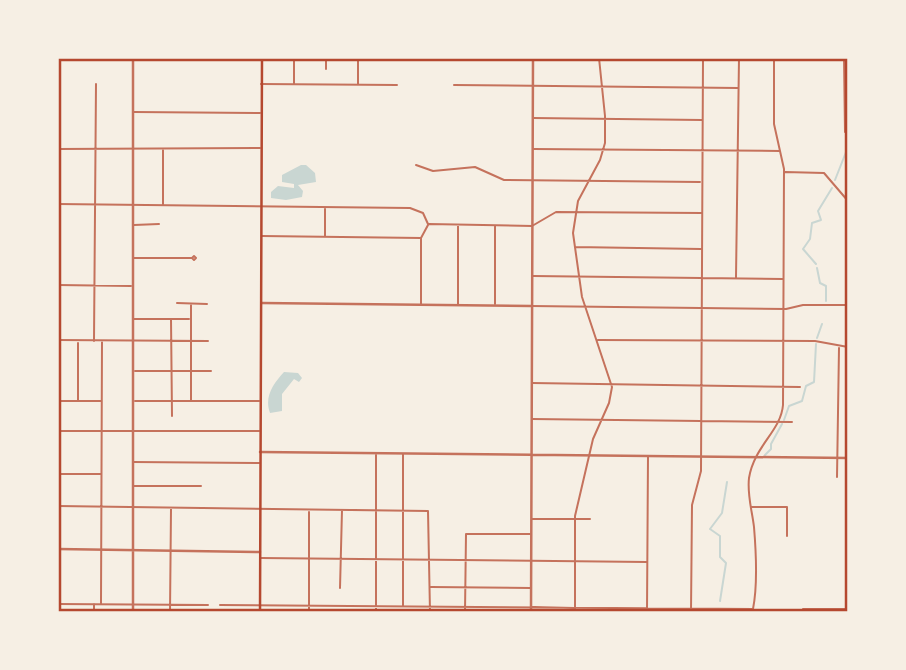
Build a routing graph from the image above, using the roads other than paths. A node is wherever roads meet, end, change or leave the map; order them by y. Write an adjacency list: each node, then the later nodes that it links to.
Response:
1 (133, 58): 23 (street)
2 (262, 58): 14 (main road)
3 (294, 58): 15 (street)
4 (326, 58): 12 (street)
5 (358, 58): 16 (street)
6 (533, 58): 19 (street)
7 (599, 58): 20 (street)
8 (703, 58): 21 (street)
9 (740, 58): 22 (street)
10 (774, 58): 38 (street)
11 (844, 58): 28 (street)
12 (326, 69)
13 (96, 84): 31 (street)
14 (261, 84): 15 (street); 24 (main road)
15 (294, 84): 16 (street)
16 (358, 85): 17 (street)
17 (397, 85)
18 (454, 85): 19 (street)
19 (533, 86): 20 (street); 25 (street)
20 (601, 87): 21 (street); 26 (street)
21 (702, 88): 22 (street); 27 (street)
22 (738, 88): 37 (street)
23 (134, 113): 24 (street); 32 (street)
24 (261, 113): 29 (main road)
25 (532, 118): 26 (street); 34 (street)
26 (606, 118): 27 (street); 35 (street)
27 (702, 120): 36 (street)
28 (845, 132)
29 (261, 148): 33 (street); 49 (main road)
30 (58, 149): 31 (street)
31 (96, 149): 32 (street); 46 (street)
32 (133, 149): 33 (street); 47 (street)
33 (163, 149): 48 (street)
34 (532, 149): 35 (street); 41 (street)
35 (604, 149): 36 (street); 42 (street)
36 (702, 150): 37 (street); 43 (street)
37 (737, 151): 38 (street); 69 (street)
38 (781, 151): 40 (street)
39 (416, 165): 41 (street)
40 (784, 172): 44 (street); 70 (street)
41 (532, 180): 42 (street); 58 (street)
42 (589, 180): 43 (street); 51 (street)
43 (702, 182): 52 (street)
44 (848, 201)
45 (58, 204): 46 (street)
46 (95, 204): 47 (street); 72 (street)
47 (133, 205): 48 (street); 55 (street)
48 (163, 205): 49 (street)
49 (261, 205): 50 (street); 59 (main road)
50 (325, 206): 54 (street); 60 (street)
51 (575, 212): 52 (street); 58 (street); 62 (street)
52 (702, 213): 63 (street)
53 (159, 224): 55 (street)
54 (428, 224): 56 (street); 61 (street)
55 (133, 225): 65 (street)
56 (458, 225): 57 (street); 79 (street)
57 (495, 226): 58 (street); 80 (street)
58 (532, 226): 66 (street)
59 (261, 236): 60 (street); 75 (main road)
60 (325, 237): 61 (street)
61 (421, 238): 78 (street)
62 (574, 247): 63 (street); 67 (street)
63 (701, 249): 68 (street)
64 (194, 250): 65 (street)
65 (133, 258): 73 (street)
66 (532, 276): 67 (street); 82 (street)
67 (578, 277): 68 (street); 83 (street)
68 (701, 279): 69 (street); 84 (street)
69 (736, 279): 70 (street)
70 (783, 279): 85 (street)
71 (58, 285): 72 (street)
72 (95, 285): 73 (street); 92 (street)
73 (132, 286): 86 (street)
74 (177, 303): 76 (street)
75 (260, 303): 78 (street); 117 (main road)
76 (191, 304): 77 (street); 88 (street)
77 (207, 304)
78 (421, 304): 79 (street)
79 (458, 305): 80 (street)
80 (495, 305): 82 (street)
81 (848, 305): 85 (street)
82 (531, 306): 83 (street); 106 (street)
83 (585, 306): 84 (street); 90 (street)
84 (701, 308): 85 (street); 98 (street)
85 (783, 309): 99 (street)
86 (134, 319): 87 (street); 94 (street)
87 (172, 319): 88 (street); 95 (street)
88 (191, 319): 96 (street)
89 (58, 340): 91 (street)
90 (597, 340): 98 (street); 107 (street)
91 (78, 341): 92 (street); 112 (street)
92 (94, 341): 93 (street)
93 (102, 341): 94 (street); 113 (street)
94 (134, 341): 95 (street); 102 (street)
95 (171, 341): 96 (street); 103 (street)
96 (191, 341): 97 (street); 104 (street)
97 (208, 341)
98 (701, 341): 99 (street); 108 (street)
99 (783, 341): 100 (street); 109 (street)
100 (839, 347): 101 (street); 136 (street)
101 (848, 347)
102 (134, 371): 103 (street); 114 (street)
103 (171, 371): 104 (street); 115 (street)
104 (191, 371): 105 (street); 116 (street)
105 (211, 371)
106 (531, 383): 107 (street); 119 (street)
107 (612, 384): 108 (street); 120 (street)
108 (701, 385): 109 (street); 121 (street)
109 (784, 386): 110 (street); 122 (street)
110 (800, 387)
111 (58, 401): 112 (street)
112 (78, 401): 113 (street)
113 (102, 401): 126 (street)
114 (134, 401): 115 (street); 124 (street)
115 (171, 401): 116 (street); 118 (street)
116 (191, 401): 117 (street)
117 (260, 401): 127 (main road)
118 (172, 416)
119 (531, 419): 120 (street); 131 (street)
120 (601, 420): 121 (street); 132 (street)
121 (701, 421): 122 (street); 134 (street)
122 (779, 422): 123 (street); 135 (street)
123 (792, 422)
124 (134, 430): 126 (street); 127 (street); 138 (street)
125 (58, 431): 126 (street)
126 (102, 431): 141 (street)
127 (260, 431): 128 (main road)
128 (260, 452): 129 (street); 139 (main road)
129 (376, 454): 130 (street); 153 (street)
130 (403, 454): 131 (street); 154 (street)
131 (531, 455): 132 (street); 155 (street)
132 (589, 455): 133 (street); 156 (street)
133 (648, 456): 134 (street); 174 (street)
134 (701, 456): 135 (street); 198 (street)
135 (755, 457): 136 (street); 146 (street)
136 (838, 457): 137 (street); 142 (street)
137 (848, 458)
138 (134, 462): 139 (street); 143 (street)
139 (260, 463): 150 (main road)
140 (58, 474): 141 (street)
141 (102, 474): 147 (street)
142 (838, 477)
143 (134, 486): 144 (street); 148 (street)
144 (201, 486)
145 (58, 506): 147 (street)
146 (750, 507): 159 (street); 198 (street)
147 (102, 508): 148 (street); 161 (street)
148 (133, 509): 149 (street); 162 (street)
149 (171, 509): 150 (street); 163 (street)
150 (260, 509): 151 (street); 164 (main road)
151 (309, 510): 152 (street); 166 (street)
152 (342, 510): 153 (street); 167 (street)
153 (376, 510): 154 (street); 168 (street)
154 (403, 510): 169 (street); 170 (street)
155 (531, 519): 156 (street); 158 (street)
156 (575, 519): 157 (street); 173 (street)
157 (590, 519)
158 (531, 534): 171 (street); 172 (street)
159 (787, 536)
160 (58, 550): 161 (street)
161 (102, 550): 162 (street); 181 (street)
162 (133, 551): 163 (street); 182 (street)
163 (171, 551): 164 (street); 183 (street)
164 (260, 552): 165 (main road)
165 (260, 558): 166 (street); 186 (main road)
166 (309, 559): 167 (street); 187 (street)
167 (342, 559): 168 (street); 177 (street)
168 (376, 559): 169 (street); 188 (street)
169 (403, 559): 170 (street); 189 (street)
170 (430, 559): 171 (street); 175 (street)
171 (465, 559): 172 (street); 176 (street)
172 (531, 560): 173 (street); 178 (street)
173 (574, 561): 174 (street); 195 (street)
174 (647, 562): 197 (street)
175 (430, 587): 176 (street); 190 (street)
176 (465, 587): 178 (street); 191 (street)
177 (341, 588)
178 (531, 588): 194 (street)
179 (58, 604): 180 (street)
180 (94, 604): 181 (street); 200 (street)
181 (101, 604): 182 (street)
182 (133, 604): 183 (street); 201 (street)
183 (170, 604): 184 (street); 202 (street)
184 (208, 605)
185 (220, 605): 186 (street)
186 (260, 605): 187 (street); 203 (main road)
187 (309, 606): 188 (street); 204 (street)
188 (376, 606): 189 (street); 205 (street)
189 (403, 607): 190 (street)
190 (430, 607): 191 (street); 206 (street)
191 (465, 607): 194 (street); 207 (street)
192 (803, 609): 199 (street)
193 (848, 609): 199 (street)
194 (531, 610): 195 (street)
195 (575, 610): 196 (street)
196 (607, 610): 197 (street)
197 (647, 610): 198 (street)
198 (691, 611)
199 (818, 611)
200 (94, 612)
201 (133, 612)
202 (170, 612)
203 (260, 612)
204 (309, 612)
205 (376, 612)
206 (430, 612)
207 (465, 612)

